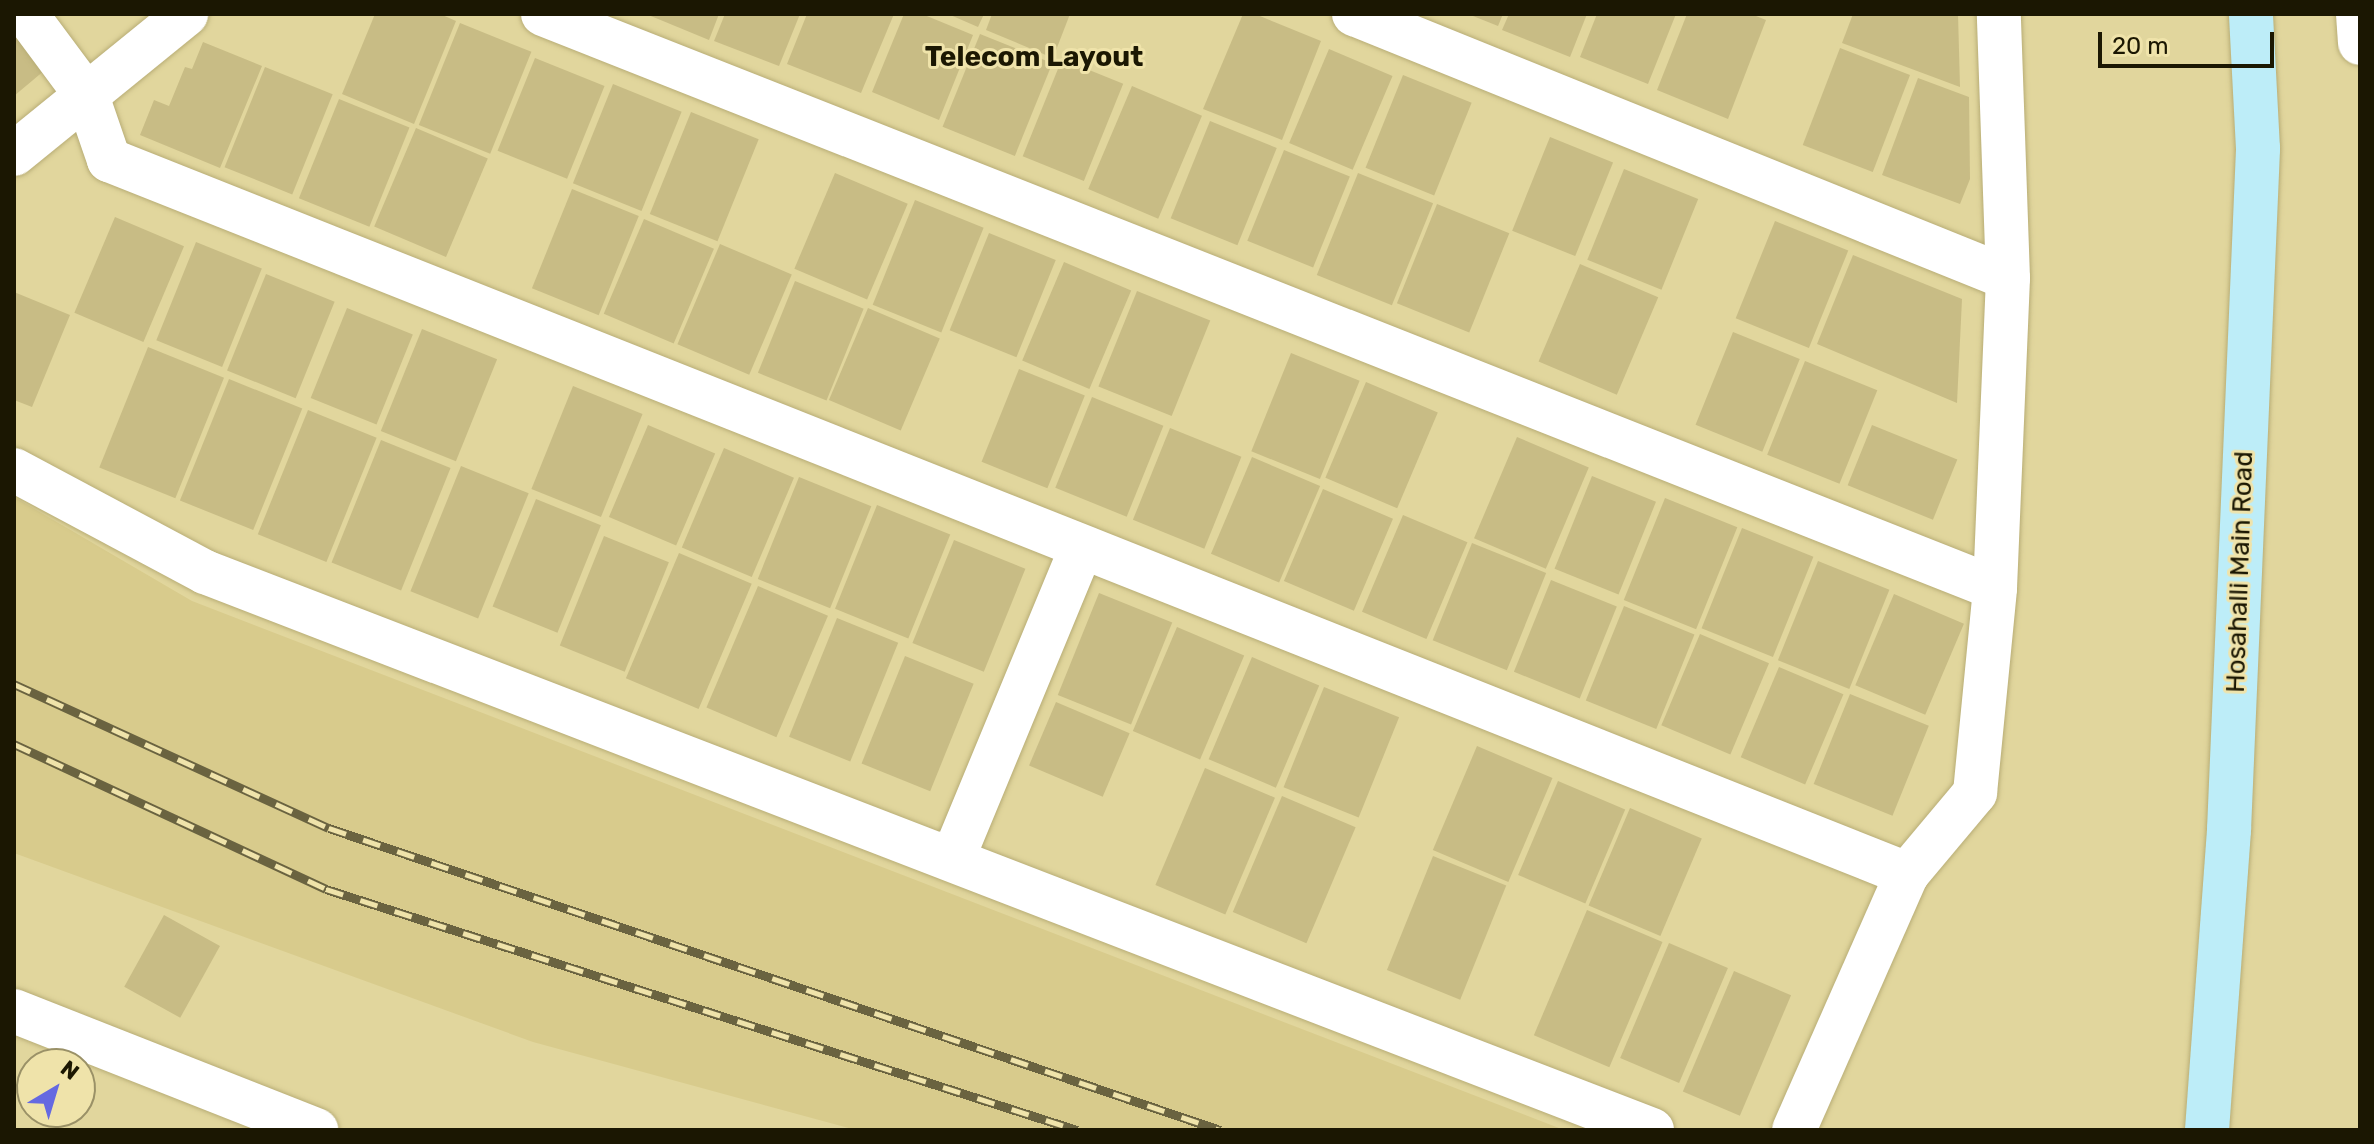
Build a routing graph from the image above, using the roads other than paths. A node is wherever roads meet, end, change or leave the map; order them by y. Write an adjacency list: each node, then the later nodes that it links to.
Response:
1 (26, 14): 9 (street)
2 (186, 14): 9 (street)
3 (543, 14): 14 (street)
4 (1354, 14): 11 (street)
5 (1999, 14): 11 (street)
6 (2251, 14): 18 (street, Hosahalli Main Road)
7 (2358, 14): 8 (street)
8 (2360, 43)
9 (87, 96): 10 (street); 13 (street)
10 (14, 154)
11 (2008, 278): 14 (street)
12 (14, 470): 15 (street)
13 (1081, 549): 15 (street); 16 (street)
14 (1995, 588): 16 (street)
15 (953, 858): 20 (street)
16 (1907, 874): 21 (street)
17 (14, 1011): 19 (street)
18 (2207, 1122)
19 (316, 1130)
20 (1652, 1130)
21 (1794, 1130)

